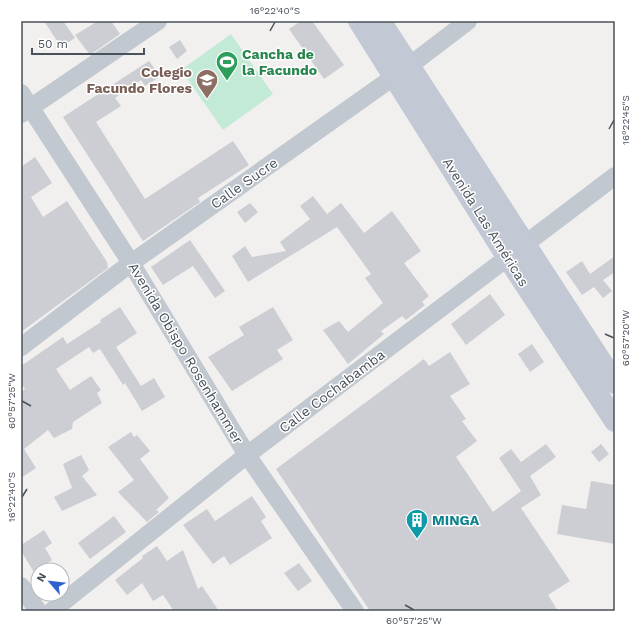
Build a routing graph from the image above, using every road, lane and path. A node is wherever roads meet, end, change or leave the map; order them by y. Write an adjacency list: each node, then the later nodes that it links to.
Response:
1 (158, 21): 6 (street)
2 (358, 21): 5 (main road, Avenida Las Américas)
3 (380, 21): 5 (main road, Avenida Las Américas)
4 (468, 21): 5 (street, Calle Sucre)
5 (402, 71): 8 (main road, Avenida Las Américas); 9 (street, Calle Sucre)
6 (24, 104): 9 (street, Avenida Obispo Rosenhammer)
7 (615, 176): 8 (street, Calle Cochabamba)
8 (517, 252): 11 (main road, Avenida Las Américas); 12 (main road, Avenida Las Américas); 13 (street, Calle Cochabamba)
9 (131, 263): 10 (street, Calle Sucre); 13 (street, Avenida Obispo Rosenhammer)
10 (21, 347)
11 (615, 383)
12 (615, 421)
13 (247, 455): 16 (street, Calle Cochabamba); 17 (street, Avenida Obispo Rosenhammer)
14 (21, 586): 15 (street)
15 (38, 611)
16 (52, 611)
17 (355, 611)

